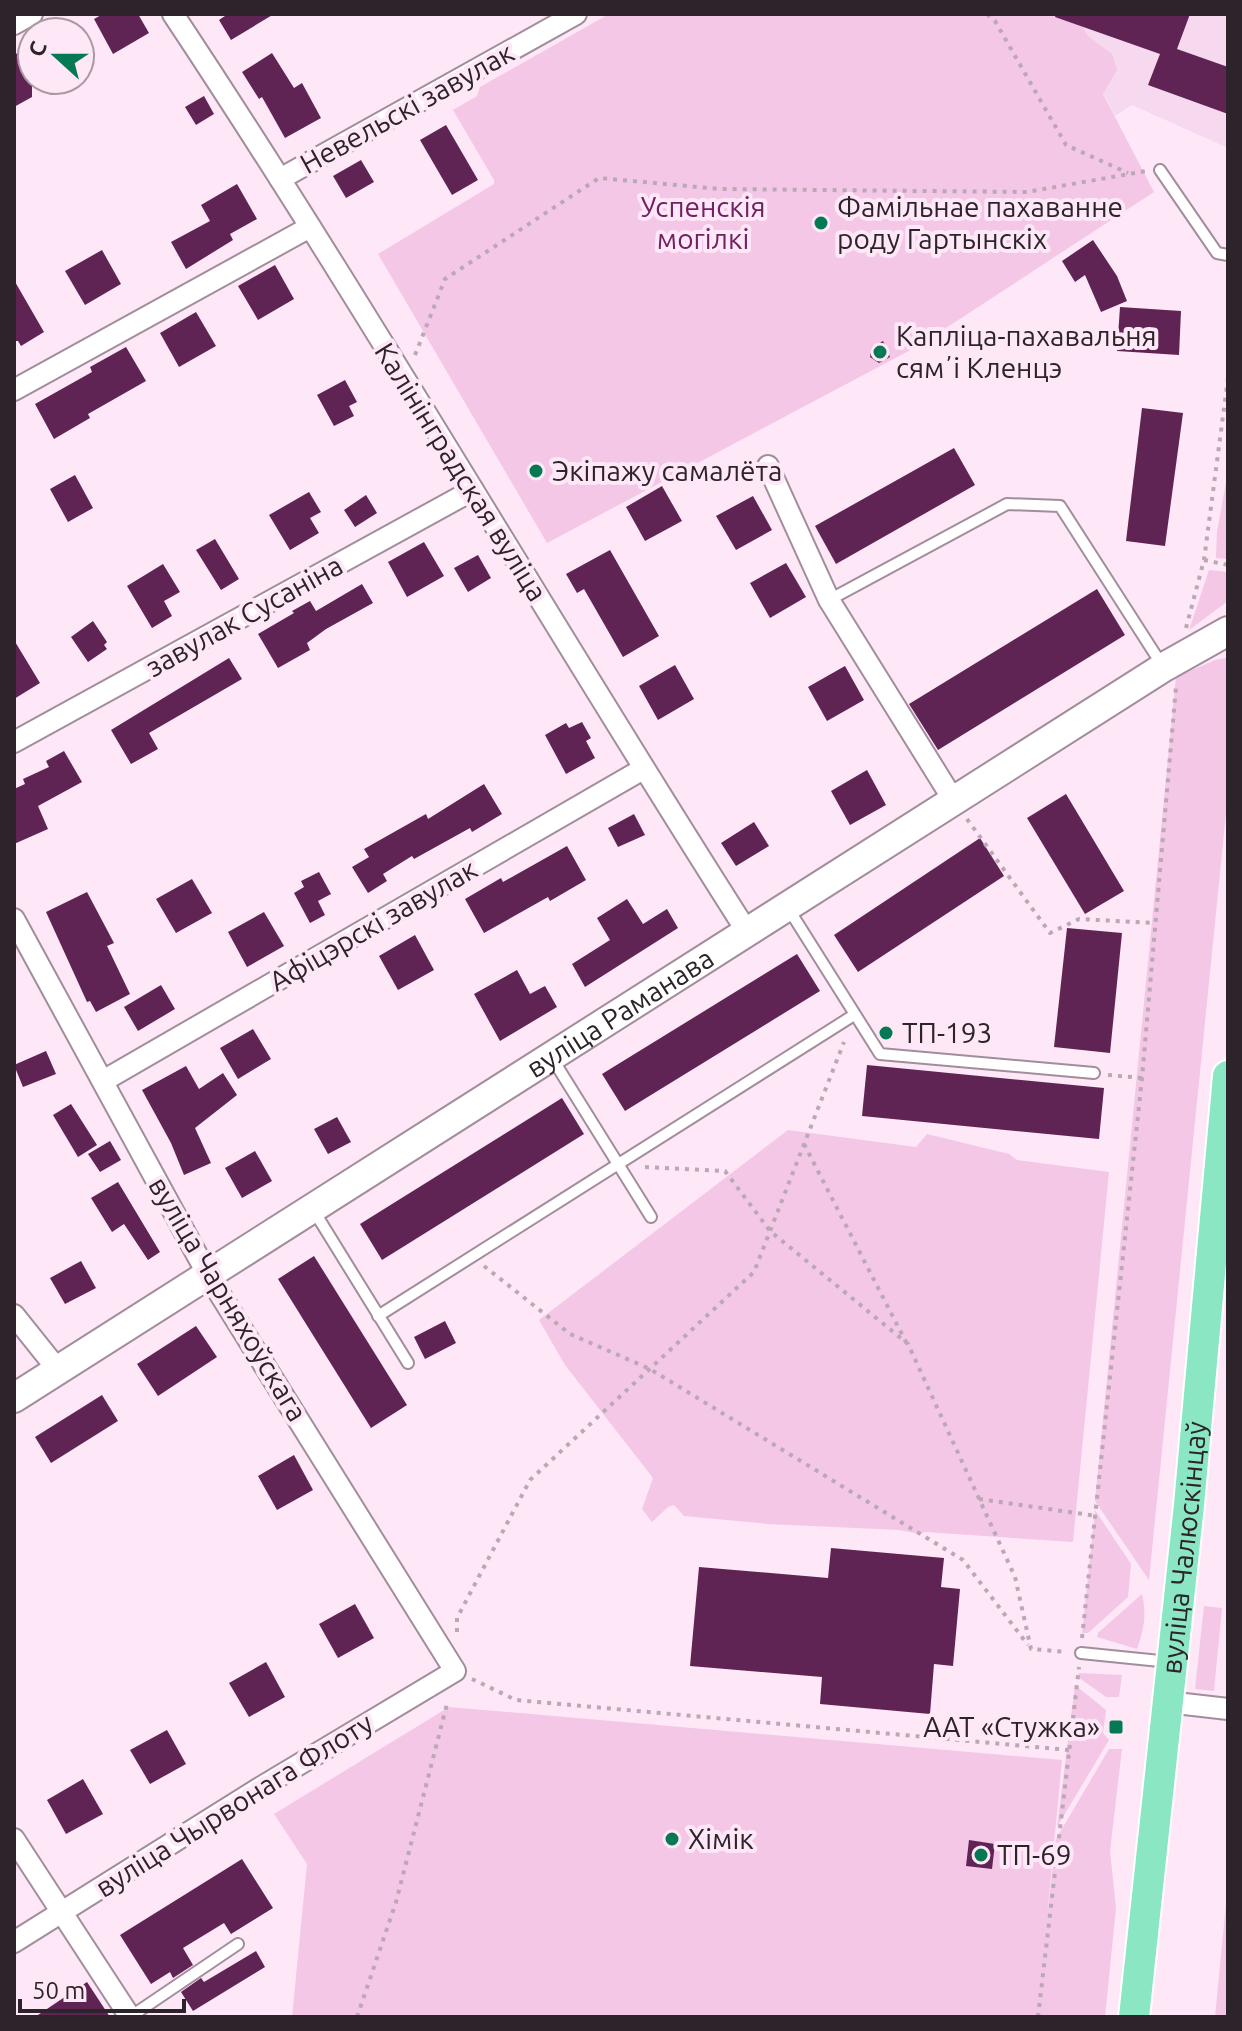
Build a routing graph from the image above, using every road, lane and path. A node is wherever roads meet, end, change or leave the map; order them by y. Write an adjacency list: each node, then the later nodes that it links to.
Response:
1 (32, 14): 5 (street)
2 (173, 14): 8 (street, Калінінградская вуліца)
3 (576, 14): 8 (street, Невельскі завулак)
4 (987, 14): 7 (path)
5 (14, 24)
6 (1160, 170): 7 (path); 10 (lane)
7 (1130, 174): 12 (path)
8 (280, 179): 9 (street, Калінінградская вуліца)
9 (310, 227): 12 (street, Калінінградская вуліца); 13 (street)
10 (1228, 255)
11 (1228, 378): 16 (path)
12 (405, 381): 15 (street, Калінінградская вуліца)
13 (14, 390)
14 (768, 466): 18 (street)
15 (473, 490): 21 (street, завулак Сусаніна); 22 (street, Калінінградская вуліца)
16 (1204, 560): 17 (path); 20 (path)
17 (1228, 565)
18 (829, 600): 20 (lane); 23 (street)
19 (1228, 631): 20 (main road, вуліца Раманава)
20 (1171, 662): 23 (main road, вуліца Раманава); 26 (path)
21 (14, 742)
22 (643, 769): 27 (street, Калінінградская вуліца); 33 (street, Афіцэрскі завулак)
23 (954, 801): 24 (main road, вуліца Раманава); 26 (path)
24 (787, 906): 27 (main road, вуліца Раманава); 28 (lane)
25 (14, 919): 33 (street, вуліца Чарняхоўскага)
26 (1155, 923): 32 (path)
27 (746, 930): 29 (main road, вуліца Раманава)
28 (854, 1015): 30 (lane); 34 (path); 35 (lane)
29 (551, 1057): 35 (lane); 36 (main road, вуліца Раманава)
30 (1094, 1073): 32 (path)
31 (1228, 1076): 52 (main road, вуліца Чалюскінцаў)
32 (1142, 1078): 49 (path)
33 (103, 1081): 40 (street, вуліца Чарняхоўскага)
34 (804, 1144): 38 (path); 43 (path)
35 (619, 1165): 37 (lane); 38 (path); 39 (lane)
36 (313, 1210): 40 (main road, вуліца Раманава); 42 (lane)
37 (651, 1217)
38 (770, 1231): 43 (path); 45 (path)
39 (472, 1257): 42 (lane); 45 (path)
40 (208, 1275): 46 (main road, вуліца Раманава); 53 (street, вуліца Чарняхоўскага)
41 (14, 1315): 46 (street)
42 (378, 1316): 44 (lane)
43 (908, 1344): 48 (path)
44 (408, 1363)
45 (650, 1369): 50 (path); 53 (path)
46 (58, 1370): 47 (main road, вуліца Раманава)
47 (14, 1398)
48 (979, 1499): 49 (path); 50 (path)
49 (1097, 1516): 51 (path)
50 (1031, 1649): 51 (path)
51 (1081, 1653): 52 (lane); 56 (path)
52 (1172, 1662): 54 (main road, вуліца Чалюскінцаў)
53 (455, 1671): 56 (path); 58 (street, вуліца Чырвонага Флоту); 62 (path)
54 (1167, 1702): 55 (street); 64 (main road, вуліца Чалюскінцаў)
55 (1228, 1709)
56 (1069, 1750): 63 (path)
57 (14, 1839): 58 (street)
58 (61, 1912): 59 (street, вуліца Чырвонага Флоту); 61 (street)
59 (14, 1942)
60 (238, 1944): 61 (lane)
61 (130, 2017)
62 (357, 2017)
63 (1038, 2017)
64 (1134, 2017)

